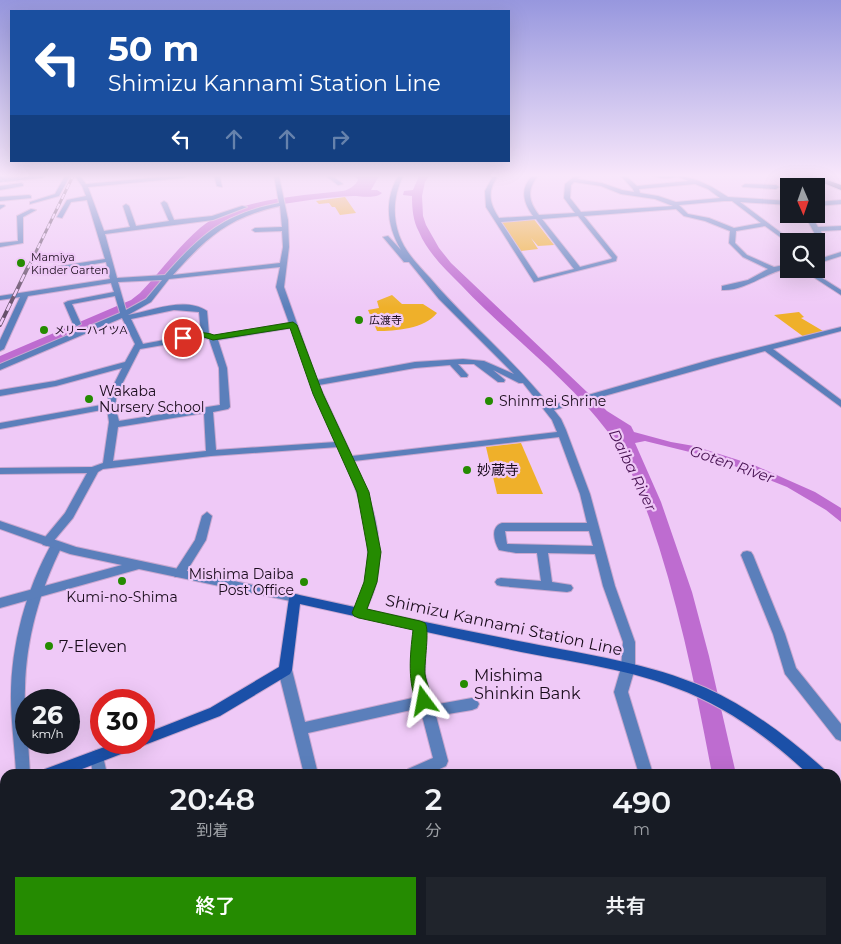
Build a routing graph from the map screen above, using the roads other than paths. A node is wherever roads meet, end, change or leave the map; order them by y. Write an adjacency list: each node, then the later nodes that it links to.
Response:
1 (20, 220): 26 (street)
2 (96, 220): 22 (street)
3 (131, 220): 16 (street)
4 (192, 220): 13 (street)
5 (228, 220): 36 (street)
6 (284, 220): 20 (street)
7 (392, 220): 30 (street)
8 (497, 220): 33 (street)
9 (539, 220): 33 (street)
10 (583, 220): 33 (street)
11 (709, 220): 21 (street)
12 (762, 220): 15 (street)
13 (172, 222): 16 (street)
14 (813, 223): 18 (street)
15 (767, 224): 21 (street); 24 (street)
16 (134, 228): 22 (street)
17 (841, 228): 18 (street)
18 (817, 229): 23 (street)
19 (255, 230): 20 (street)
20 (285, 230): 31 (street)
21 (733, 230): 34 (street)
22 (101, 233): 29 (street)
23 (818, 233)
24 (780, 234)
25 (386, 236): 30 (street)
26 (0, 245)
27 (841, 254): 28 (street)
28 (825, 259)
29 (109, 260): 35 (street); 38 (street)
30 (411, 262): 59 (street)
31 (283, 265): 36 (street); 46 (street)
32 (780, 268): 34 (street)
33 (578, 269)
34 (773, 270): 39 (street)
35 (42, 271)
36 (166, 278): 38 (street); 44 (street)
37 (818, 278): 40 (street)
38 (115, 280): 41 (street); 42 (street)
39 (724, 288)
40 (841, 293)
41 (24, 294): 43 (street); 51 (street)
42 (116, 294): 44 (street); 45 (street)
43 (0, 298)
44 (124, 313): 48 (street); 49 (street); 55 (street)
45 (77, 324)
46 (293, 325): 48 (street); 58 (street)
47 (841, 329): 50 (street)
48 (209, 336): 49 (street); 64 (street)
49 (138, 347): 54 (street)
50 (766, 348): 61 (street); 63 (street)
51 (0, 349)
52 (475, 361): 53 (street); 57 (street); 59 (street)
53 (452, 362): 56 (street); 58 (street)
54 (128, 364): 60 (street); 62 (street)
55 (0, 367)
56 (464, 376)
57 (501, 380)
58 (314, 383): 68 (street)
59 (529, 384): 63 (street)
60 (0, 393)
61 (841, 404)
62 (111, 406): 65 (street); 66 (street)
63 (551, 409): 67 (street)
64 (208, 410): 65 (street); 69 (street)
65 (114, 425): 71 (street)
66 (0, 426)
67 (562, 434): 70 (street); 76 (street)
68 (342, 444): 69 (street); 70 (street)
69 (211, 453): 71 (street)
70 (348, 460): 89 (street)
71 (108, 464): 72 (street)
72 (94, 470): 73 (street); 77 (street)
73 (0, 472)
74 (207, 516): 82 (street)
75 (0, 525): 77 (street)
76 (593, 527): 78 (street); 79 (street)
77 (52, 544): 81 (street); 86 (street)
78 (542, 550): 79 (street); 84 (street)
79 (598, 550): 91 (street)
80 (747, 555): 96 (street)
81 (139, 565): 82 (street); 86 (street)
82 (179, 574): 87 (street)
83 (501, 582): 84 (street)
84 (546, 586): 85 (street)
85 (567, 588)
86 (35, 594): 88 (street); 101 (street)
87 (295, 598): 89 (main road, Shimizu Kannami Station Line); 92 (main road)
88 (0, 603)
89 (359, 613): 90 (main road, Shimizu Kannami Station Line)
90 (420, 626): 91 (main road, Shimizu Kannami Station Line); 94 (street)
91 (628, 668): 100 (main road, Shimizu Kannami Station Line); 106 (street)
92 (285, 670): 95 (street); 97 (main road)
93 (472, 704): 94 (street)
94 (426, 707): 95 (street); 105 (street)
95 (300, 729): 104 (street)
96 (841, 735)
97 (155, 736)
98 (105, 754): 99 (main road)
99 (97, 757): 102 (main road); 103 (street)
100 (804, 768)
101 (24, 769)
102 (64, 769)
103 (99, 769)
104 (310, 769)
105 (424, 769)
106 (644, 769)

